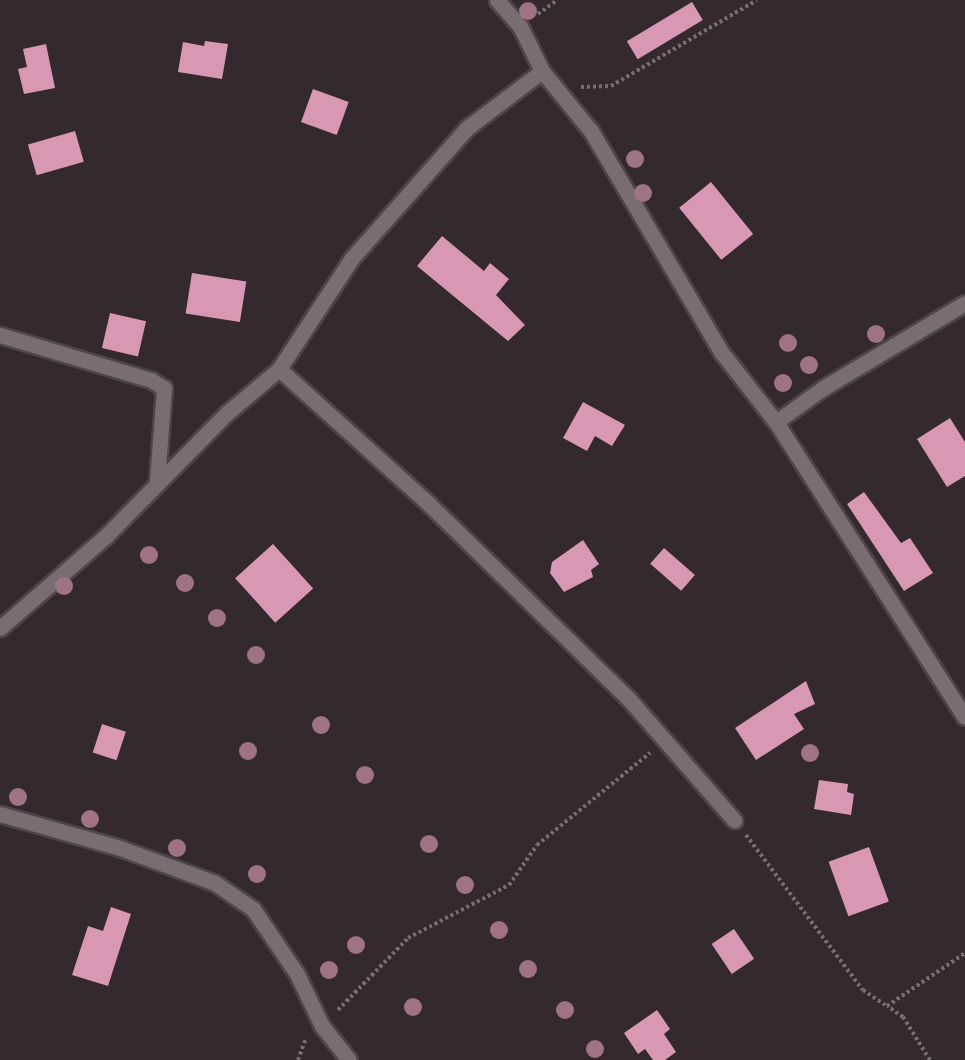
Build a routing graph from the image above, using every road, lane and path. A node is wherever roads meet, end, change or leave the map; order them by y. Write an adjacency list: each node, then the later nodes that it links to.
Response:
1 (497, 0): 3 (street)
2 (757, 0): 4 (path)
3 (542, 71): 4 (street); 7 (street)
4 (557, 91): 8 (street)
5 (965, 303): 8 (street)
6 (0, 335): 9 (street)
7 (279, 369): 9 (street); 12 (street)
8 (776, 422): 11 (street)
9 (157, 482): 10 (street)
10 (0, 628)
11 (965, 717)
12 (667, 740): 14 (street); 17 (path)
13 (0, 814): 17 (street)
14 (734, 820): 16 (path)
15 (965, 953): 16 (path)
16 (887, 1006): 19 (path)
17 (322, 1026): 18 (street)
18 (349, 1060)
19 (930, 1060)

